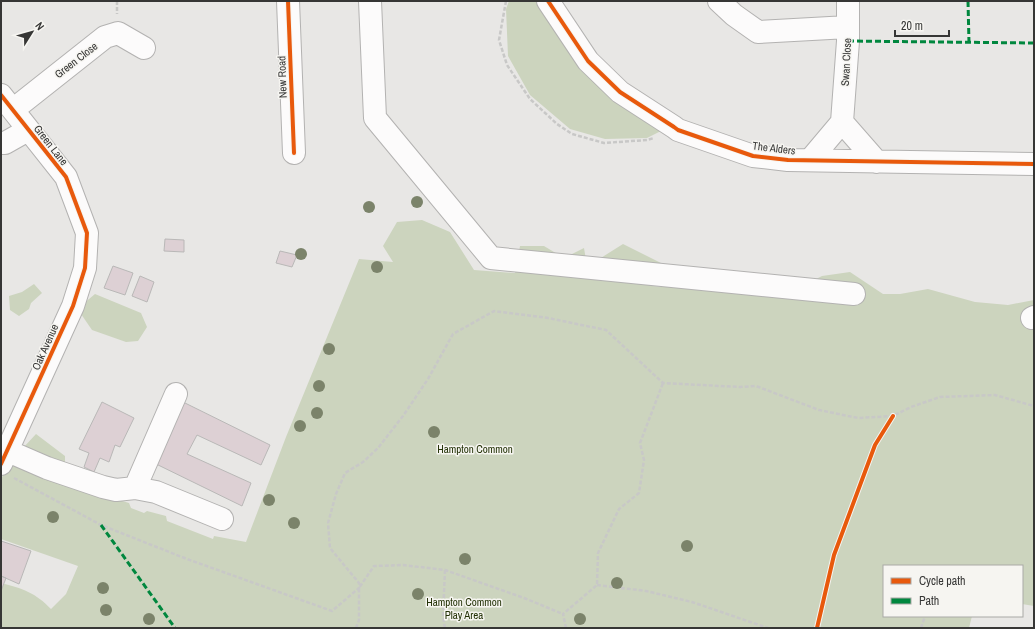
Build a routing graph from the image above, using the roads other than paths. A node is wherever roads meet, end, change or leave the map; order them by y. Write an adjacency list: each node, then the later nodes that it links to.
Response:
1 (288, 1): 12 (street, New Road)
2 (370, 1): 17 (street)
3 (548, 1): 13 (street, The Alders)
4 (719, 1): 6 (street)
5 (848, 1): 6 (street, Swan Close)
6 (848, 27): 9 (street, Swan Close)
7 (144, 48): 8 (street, Green Close)
8 (7, 102): 10 (street, Green Lane)
9 (842, 122): 13 (street); 14 (street)
10 (28, 130): 11 (street); 16 (street, Green Lane)
11 (1, 143)
12 (294, 153)
13 (810, 160): 14 (street, The Alders)
14 (877, 162): 15 (street, The Alders)
15 (1034, 164)
16 (87, 233): 19 (street, Oak Avenue)
17 (854, 294)
18 (176, 394): 20 (street)
19 (4, 460): 20 (street)
20 (135, 488): 21 (street)
21 (222, 519)

